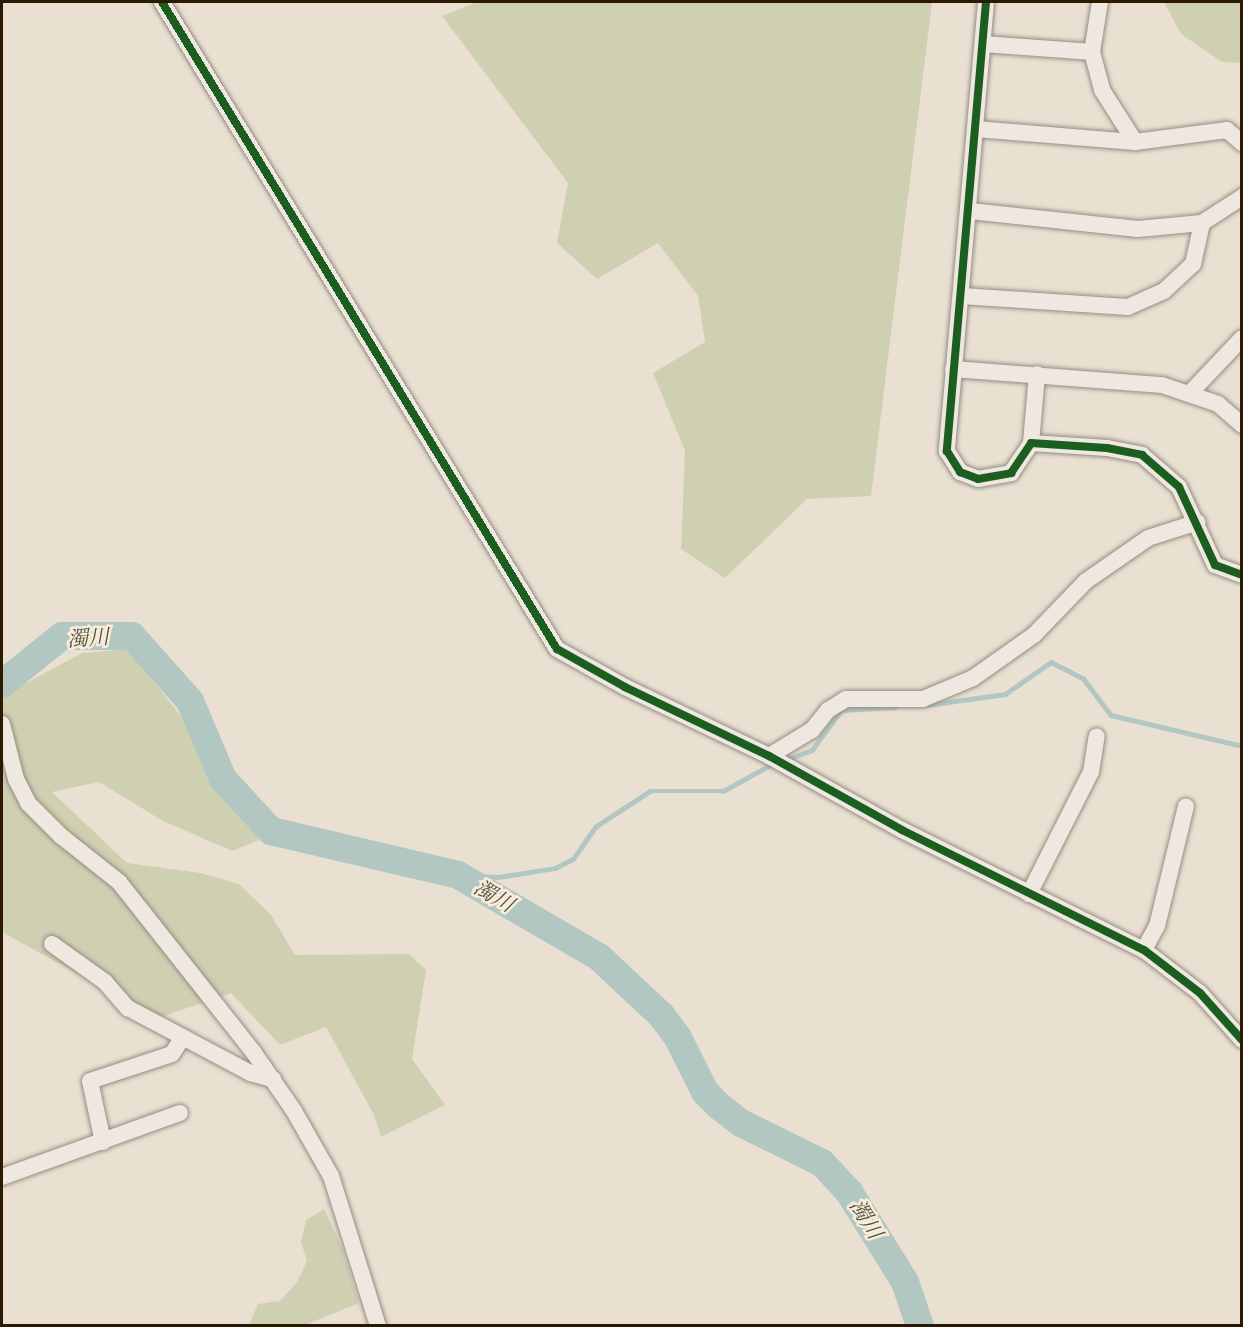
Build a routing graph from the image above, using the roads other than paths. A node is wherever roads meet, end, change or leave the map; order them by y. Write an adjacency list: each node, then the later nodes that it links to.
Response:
1 (162, 2): 23 (street)
2 (986, 2): 4 (street)
3 (1100, 2): 5 (street)
4 (984, 44): 5 (street); 6 (street)
5 (1092, 51): 7 (street)
6 (976, 129): 7 (street); 10 (street)
7 (1135, 142): 8 (street)
8 (1242, 143)
9 (1242, 197): 11 (street)
10 (970, 211): 11 (street); 12 (street)
11 (1202, 224): 12 (street)
12 (962, 296): 14 (street)
13 (1239, 343): 16 (street)
14 (953, 369): 15 (street); 18 (street)
15 (1037, 374): 16 (street); 18 (street)
16 (1191, 392): 17 (street)
17 (1242, 425)
18 (1031, 443): 19 (street)
19 (1198, 522): 20 (street); 23 (street)
20 (1242, 575)
21 (2, 724): 30 (street)
22 (1097, 736): 25 (street)
23 (776, 761): 25 (street)
24 (1186, 806): 27 (street)
25 (1029, 894): 27 (street)
26 (52, 944): 28 (street)
27 (1144, 950): 29 (street)
28 (183, 1037): 30 (street); 32 (street)
29 (1242, 1040)
30 (273, 1078): 34 (street)
31 (180, 1113): 32 (street)
32 (103, 1142): 33 (street)
33 (2, 1178)
34 (378, 1326)

